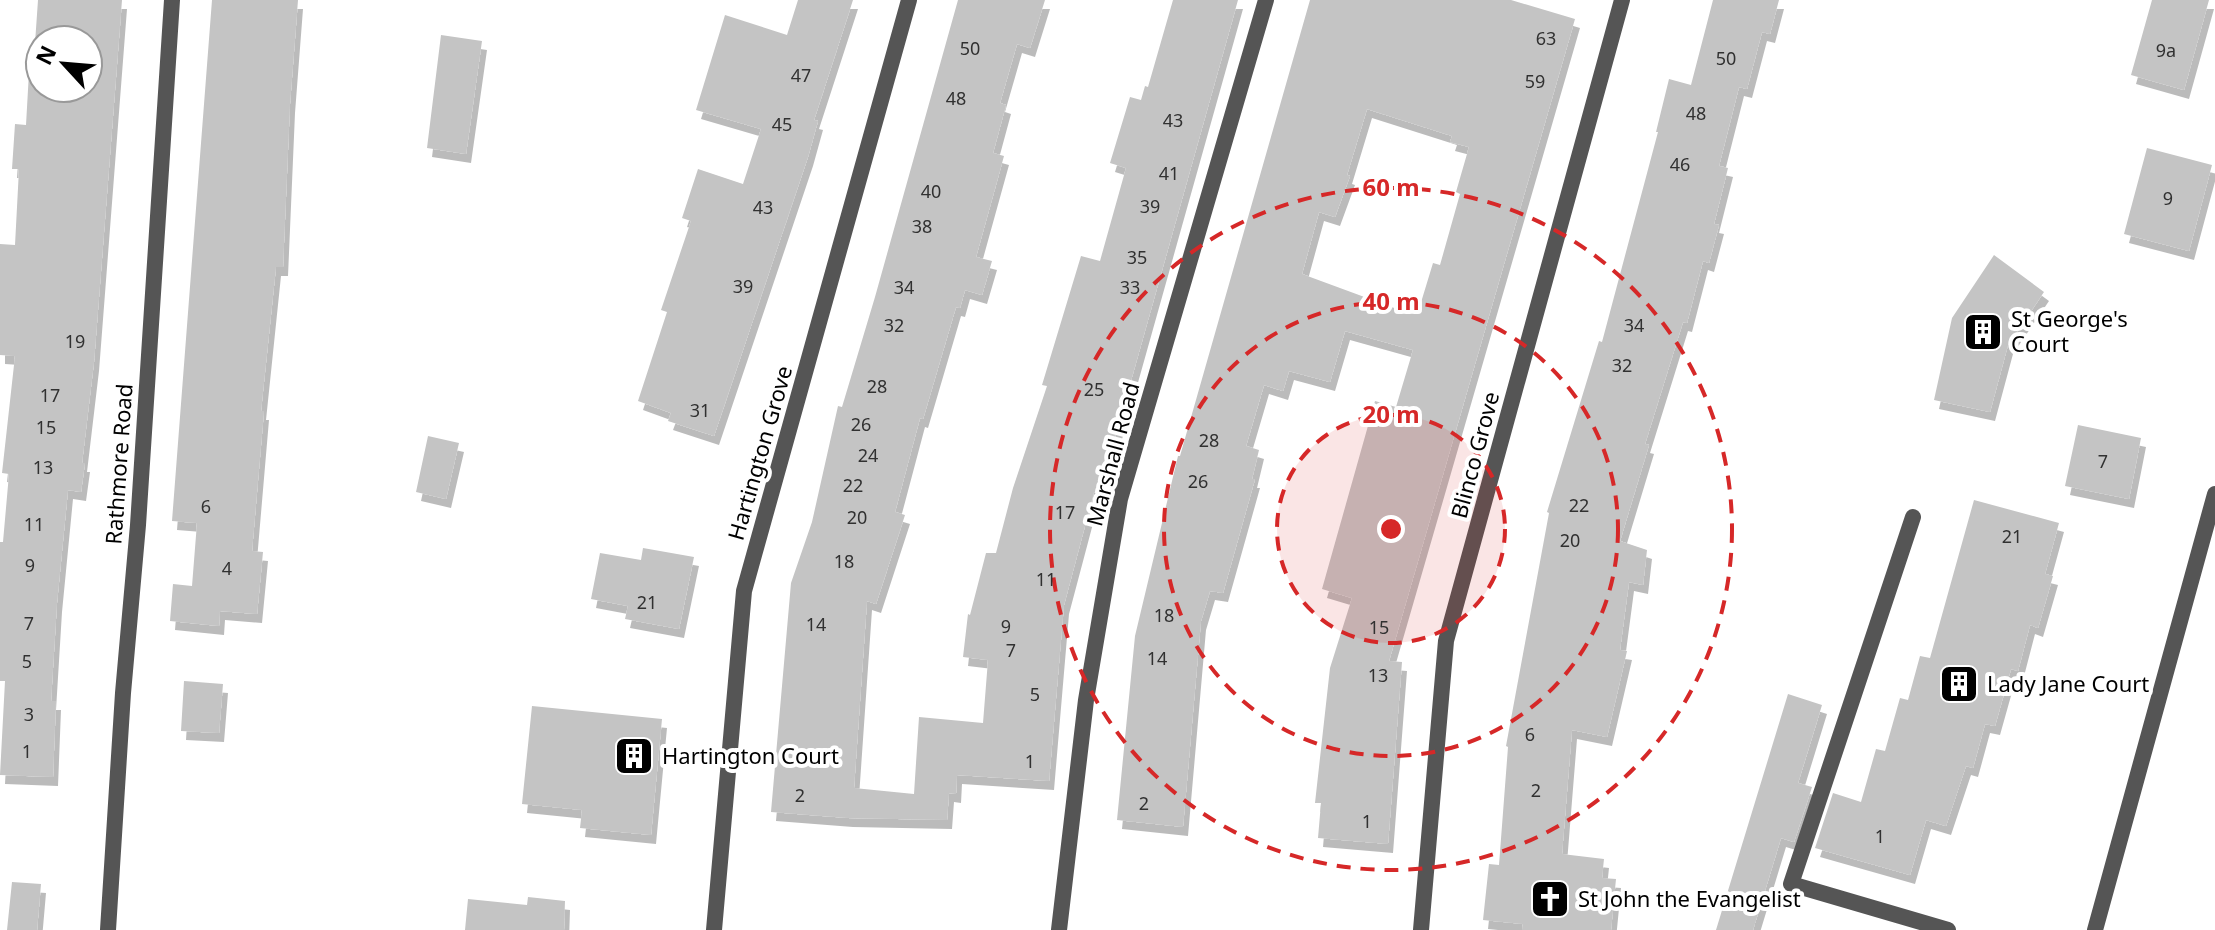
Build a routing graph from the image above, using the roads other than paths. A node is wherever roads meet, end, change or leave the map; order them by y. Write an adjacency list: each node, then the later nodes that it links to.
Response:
1 (172, 0): 7 (street, Rathmore Road)
2 (909, 0): 8 (street, Hartington Grove)
3 (1266, 0): 9 (street, Marshall Road)
4 (1622, 0): 10 (street, Blinco Grove)
5 (2215, 494): 12 (street)
6 (1913, 517): 11 (street)
7 (108, 930)
8 (714, 930)
9 (1059, 930)
10 (1421, 930)
11 (1948, 930)
12 (2095, 930)

